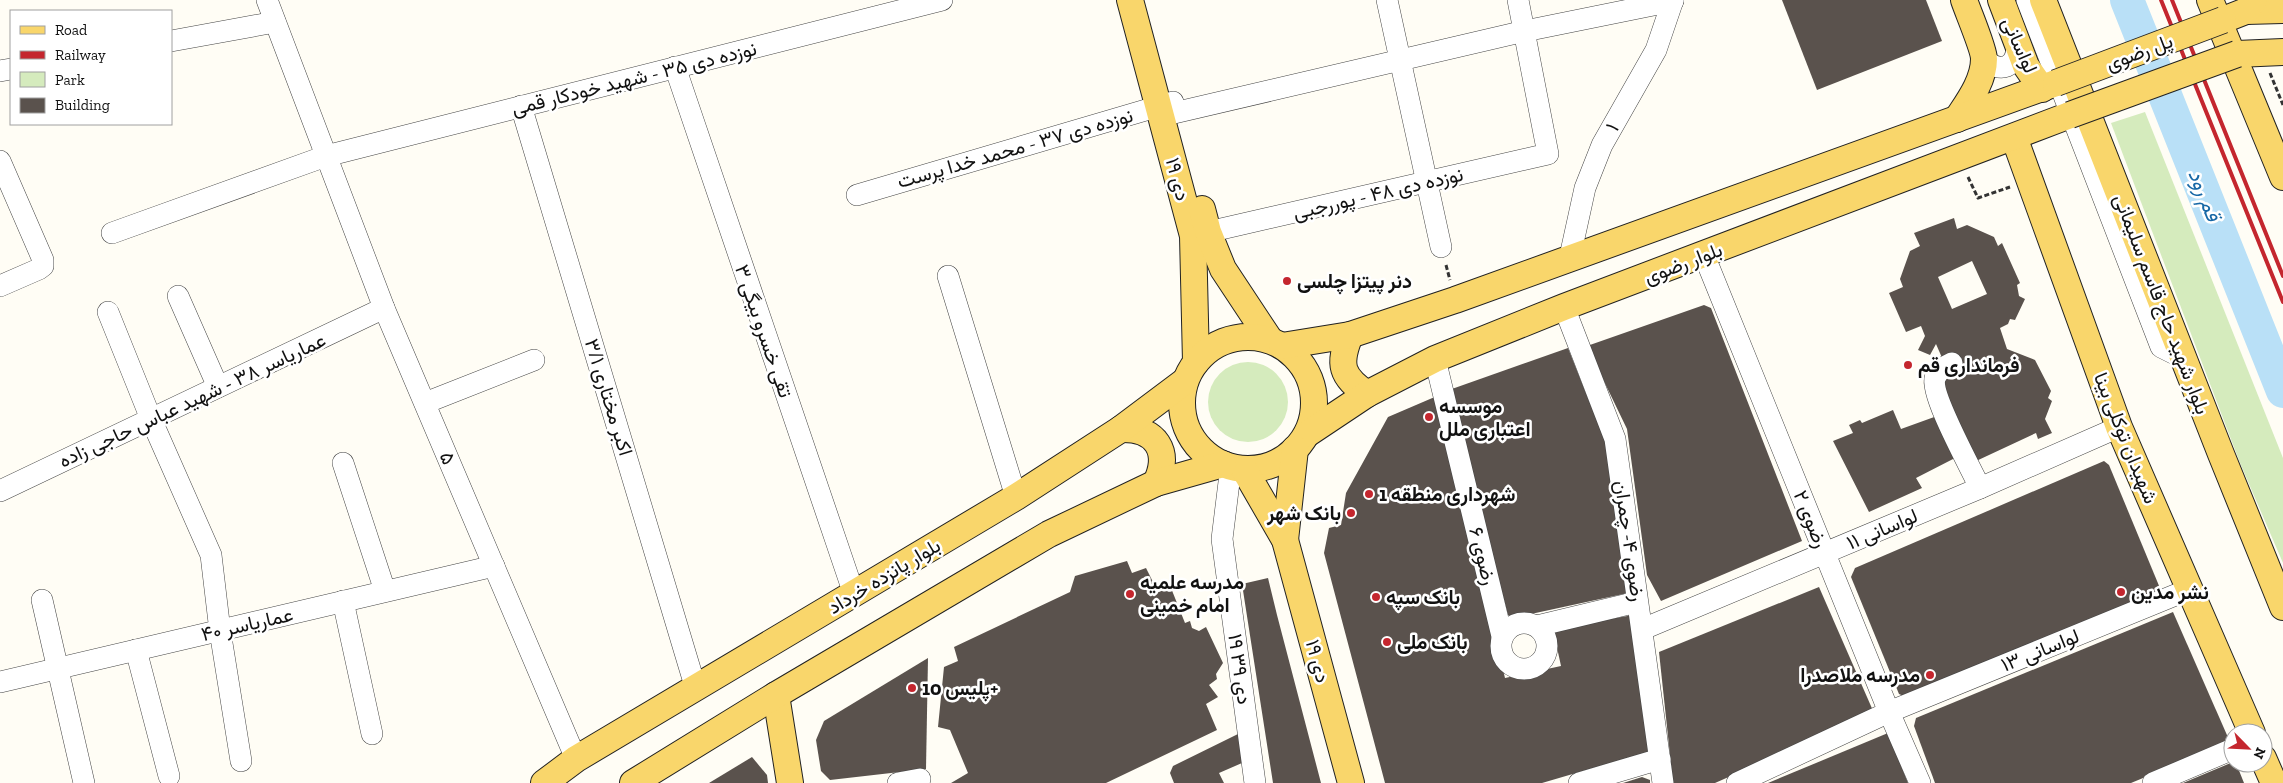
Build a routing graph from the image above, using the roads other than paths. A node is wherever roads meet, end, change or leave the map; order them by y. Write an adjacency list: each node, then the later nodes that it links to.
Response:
1 (267, 0): 14 (street, ۵)
2 (942, 0): 21 (street, نوزده دی ۳۵ - شهید خودکار قمی)
3 (1130, 0): 24 (main road, ۱۹ دی)
4 (1146, 0): 24 (main road, ۱۹ دی)
5 (1387, 0): 20 (street)
6 (1518, 0): 15 (street)
7 (1673, 0): 15 (street, نوزده دی ۳۷ - محمد خدا پرست); 37 (street, ۱)
8 (1964, 0): 19 (main road, لواسانی)
9 (2001, 0): 17 (main road, لواسانی)
10 (2028, 0): 46 (street)
11 (2043, 0): 46 (main road, بلوار شهید حاج قاسم سلیمانی)
12 (2233, 8): 13 (main road, پل رضوی); 22 (main road, پل رضوی, bridge); 30 (main road)
13 (2283, 10)
14 (275, 22): 16 (street); 28 (street, ۵)
15 (1525, 31): 20 (street, نوزده دی ۳۷ - محمد خدا پرست); 31 (street, نوزده دی ۴۸ - پوررجبی)
16 (172, 41)
17 (2017, 45): 19 (street); 22 (main road, لواسانی)
18 (2261, 53): 25 (main road, پل رضوی, bridge)
19 (1984, 59): 26 (main road, لواسانی)
20 (1400, 61): 24 (street, نوزده دی ۳۷ - محمد خدا پرست); 31 (street)
21 (674, 67): 23 (street, نوزده دی ۳۵ - شهید خودکار قمی); 69 (street, ۳ تقی خسرو بیگی)
22 (2049, 86): 26 (main road, بلوار رضوی)
23 (521, 106): 28 (street, نوزده دی ۳۵ - شهید خودکار قمی); 81 (street, ۳/۱ اکبر مختاری)
24 (1167, 109): 32 (street, نوزده دی ۳۷ - محمد خدا پرست); 33 (main road, ۱۹ دی); 50 (main road, ۱۹ دی)
25 (2070, 115): 27 (main road, بلوار رضوی)
26 (1957, 119): 37 (main road, بلوار رضوی)
27 (2014, 137): 36 (main road, بلوار رضوی); 55 (main road, شهیدان توکلی بینا)
28 (326, 156): 34 (street, نوزده دی ۳۵ - شهید خودکار قمی); 42 (street, ۵)
29 (0, 162): 39 (street)
30 (2283, 178)
31 (1427, 182): 33 (street, نوزده دی ۴۸ - پوررجبی); 35 (street)
32 (857, 195)
33 (1208, 232): 45 (main road, ۱۹ دی)
34 (112, 233)
35 (1441, 247)
36 (1704, 255): 41 (main road, بلوار رضوی); 65 (street, رضوی ۲)
37 (1569, 261): 44 (main road, بلوار رضوی)
38 (948, 276): 63 (street)
39 (0, 286)
40 (178, 296): 51 (street)
41 (1564, 307): 47 (main road, بلوار رضوی); 72 (street, رضوی ۴- چمران)
42 (384, 308): 51 (street, عماریاسر ۳۸ - شهید عباس حاجی زاده); 53 (street, ۵)
43 (108, 312): 54 (street)
44 (1350, 335): 45 (main road, بلوار رضوی); 52 (main road)
45 (1276, 343): 50 (main road); 57 (main road)
46 (2183, 358): 73 (main road, بلوار شهید حاج قاسم سلیمانی)
47 (1435, 359): 52 (main road, بلوار رضوی); 77 (street, رضوی ۶)
48 (534, 360): 53 (street)
49 (1952, 363): 61 (street)
50 (1190, 372): 56 (main road, بلوار پانزده خرداد); 59 (main road)
51 (218, 387): 54 (street, عماریاسر ۳۸ - شهید عباس حاجی زاده)
52 (1367, 394): 57 (main road, بلوار رضوی)
53 (425, 402): 66 (street, ۵)
54 (150, 419): 62 (street, عماریاسر ۳۸ - شهید عباس حاجی زاده); 76 (street)
55 (2119, 427): 61 (street, لواسانی ۱۱); 67 (main road, شهیدان توکلی بینا)
56 (1121, 429): 60 (main road); 63 (main road, بلوار پانزده خرداد)
57 (1301, 441): 59 (main road); 64 (main road)
58 (344, 463): 68 (street)
59 (1233, 467): 60 (main road); 64 (main road); 98 (street, ۱۹ دی ۳۹)
60 (1156, 483): 82 (main road)
61 (1980, 488): 65 (street, لواسانی ۱۱)
62 (0, 491)
63 (1016, 497): 69 (main road, بلوار پانزده خرداد)
64 (1285, 540): 99 (main road, ۱۹ دی)
65 (1824, 553): 75 (street, لواسانی ۱۱); 83 (street, رضوی ۲)
66 (494, 566): 68 (street, عماریاسر ۴۰); 87 (street, ۵)
67 (2190, 589): 83 (street, لواسانی ۱۳); 84 (main road, شهیدان توکلی بینا)
68 (385, 591): 71 (street, عماریاسر ۴۰)
69 (854, 594): 81 (main road, بلوار پانزده خرداد)
70 (42, 600): 79 (street)
71 (343, 601): 76 (street, عماریاسر ۴۰); 85 (street)
72 (1638, 602): 74 (street); 75 (street, رضوی ۴- چمران)
73 (2283, 607)
74 (1537, 626): 77 (street); 77 (street)
75 (1643, 629): 88 (street, رضوی ۴- چمران)
76 (220, 630): 78 (street, عماریاسر ۴۰); 89 (street)
77 (1502, 636)
78 (136, 650): 79 (street, عماریاسر ۴۰); 90 (street)
79 (58, 668): 80 (street, عماریاسر ۴۰); 92 (street)
80 (0, 682)
81 (696, 689): 87 (main road, بلوار پانزده خرداد)
82 (776, 695): 95 (main road); 96 (main road)
83 (1889, 712): 102 (street, لواسانی ۱۳); 103 (street, رضوی ۲)
84 (2248, 723)
85 (372, 734)
86 (2223, 753): 104 (street)
87 (576, 759): 93 (main road, بلوار پانزده خرداد); 94 (main road, بلوار پانزده خرداد)
88 (1660, 759): 100 (street); 101 (street, رضوی ۴- چمران)
89 (241, 761)
90 (169, 776)
91 (920, 778): 97 (street)
92 (84, 783)
93 (523, 783)
94 (544, 783)
95 (633, 783)
96 (790, 783)
97 (898, 783)
98 (1255, 783)
99 (1351, 783)
100 (1579, 783)
101 (1663, 783)
102 (1737, 783)
103 (1920, 783)
104 (2153, 783)

